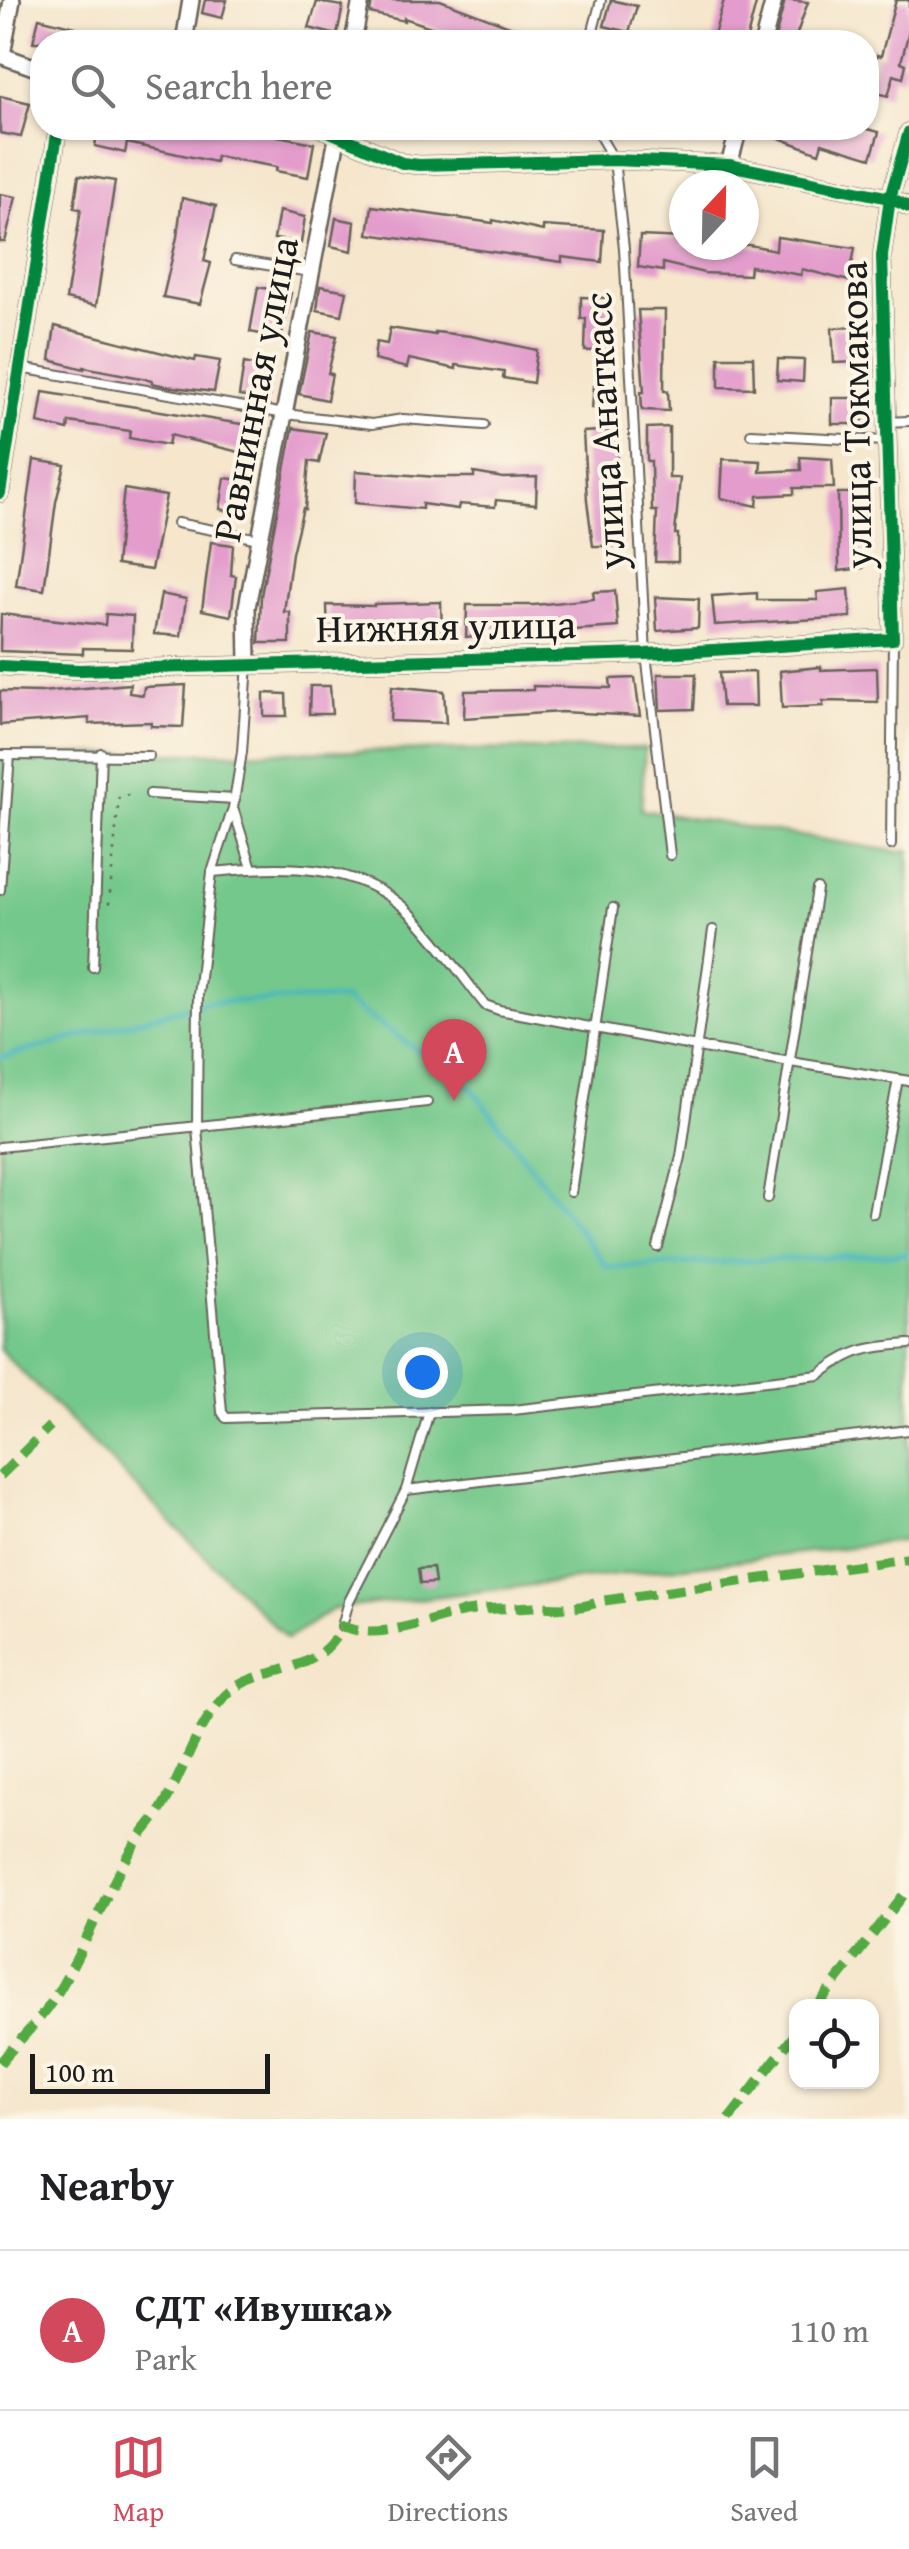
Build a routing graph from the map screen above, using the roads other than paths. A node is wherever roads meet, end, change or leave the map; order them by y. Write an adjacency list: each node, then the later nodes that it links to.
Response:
1 (12, 0): 10 (street)
2 (192, 0): 6 (street)
3 (361, 0): 7 (street)
4 (601, 0): 8 (lane)
5 (774, 0): 9 (street)
6 (186, 30)
7 (356, 30)
8 (593, 30)
9 (765, 30)
10 (1, 55): 11 (street)
11 (30, 66)
12 (909, 132): 20 (street, улица Токмакова)
13 (56, 140): 24 (street)
14 (336, 140): 23 (street, Равнинная улица)
15 (356, 140): 18 (street)
16 (602, 140): 18 (lane, улица Анаткасс)
17 (735, 140): 19 (street)
18 (614, 160): 19 (street); 36 (lane, улица Анаткасс)
19 (728, 165): 20 (street)
20 (890, 198): 21 (street); 26 (street, улица Токмакова)
21 (909, 207)
22 (235, 260): 23 (lane)
23 (311, 272): 25 (street, Равнинная улица)
24 (20, 368): 25 (lane); 31 (street)
25 (284, 414): 28 (lane); 34 (street, Равнинная улица)
26 (885, 422): 27 (lane); 30 (street, улица Токмакова)
27 (909, 422)
28 (484, 425)
29 (751, 434): 30 (lane)
30 (885, 442): 35 (street, улица Токмакова)
31 (4, 444): 32 (street)
32 (0, 493)
33 (177, 523): 34 (lane)
34 (259, 539): 37 (street, Равнинная улица)
35 (899, 634): 36 (street, Нижняя улица); 44 (lane)
36 (646, 654): 37 (street, Нижняя улица); 45 (lane, улица Анаткасс)
37 (248, 663): 38 (street, Нижняя улица); 43 (lane)
38 (0, 666)
39 (101, 753): 40 (lane); 41 (lane); 52 (lane)
40 (5, 755): 49 (lane)
41 (149, 756)
42 (150, 794): 43 (lane)
43 (234, 804): 46 (lane); 47 (lane)
44 (891, 845)
45 (670, 855)
46 (252, 868): 47 (lane); 53 (lane)
47 (212, 872): 59 (lane)
48 (816, 889): 55 (lane)
49 (0, 890)
50 (613, 908): 53 (lane)
51 (713, 930): 54 (lane)
52 (93, 967)
53 (594, 1027): 54 (lane); 61 (lane)
54 (697, 1047): 55 (lane); 64 (lane)
55 (787, 1062): 56 (lane); 62 (lane)
56 (898, 1080): 57 (lane); 63 (lane)
57 (909, 1081)
58 (427, 1102): 59 (lane)
59 (198, 1128): 60 (lane); 66 (lane)
60 (0, 1147)
61 (571, 1192)
62 (768, 1198)
63 (873, 1213)
64 (658, 1247)
65 (909, 1344): 66 (lane)
66 (429, 1412): 68 (lane)
67 (909, 1430): 68 (lane)
68 (406, 1490): 69 (lane)
69 (342, 1626)

